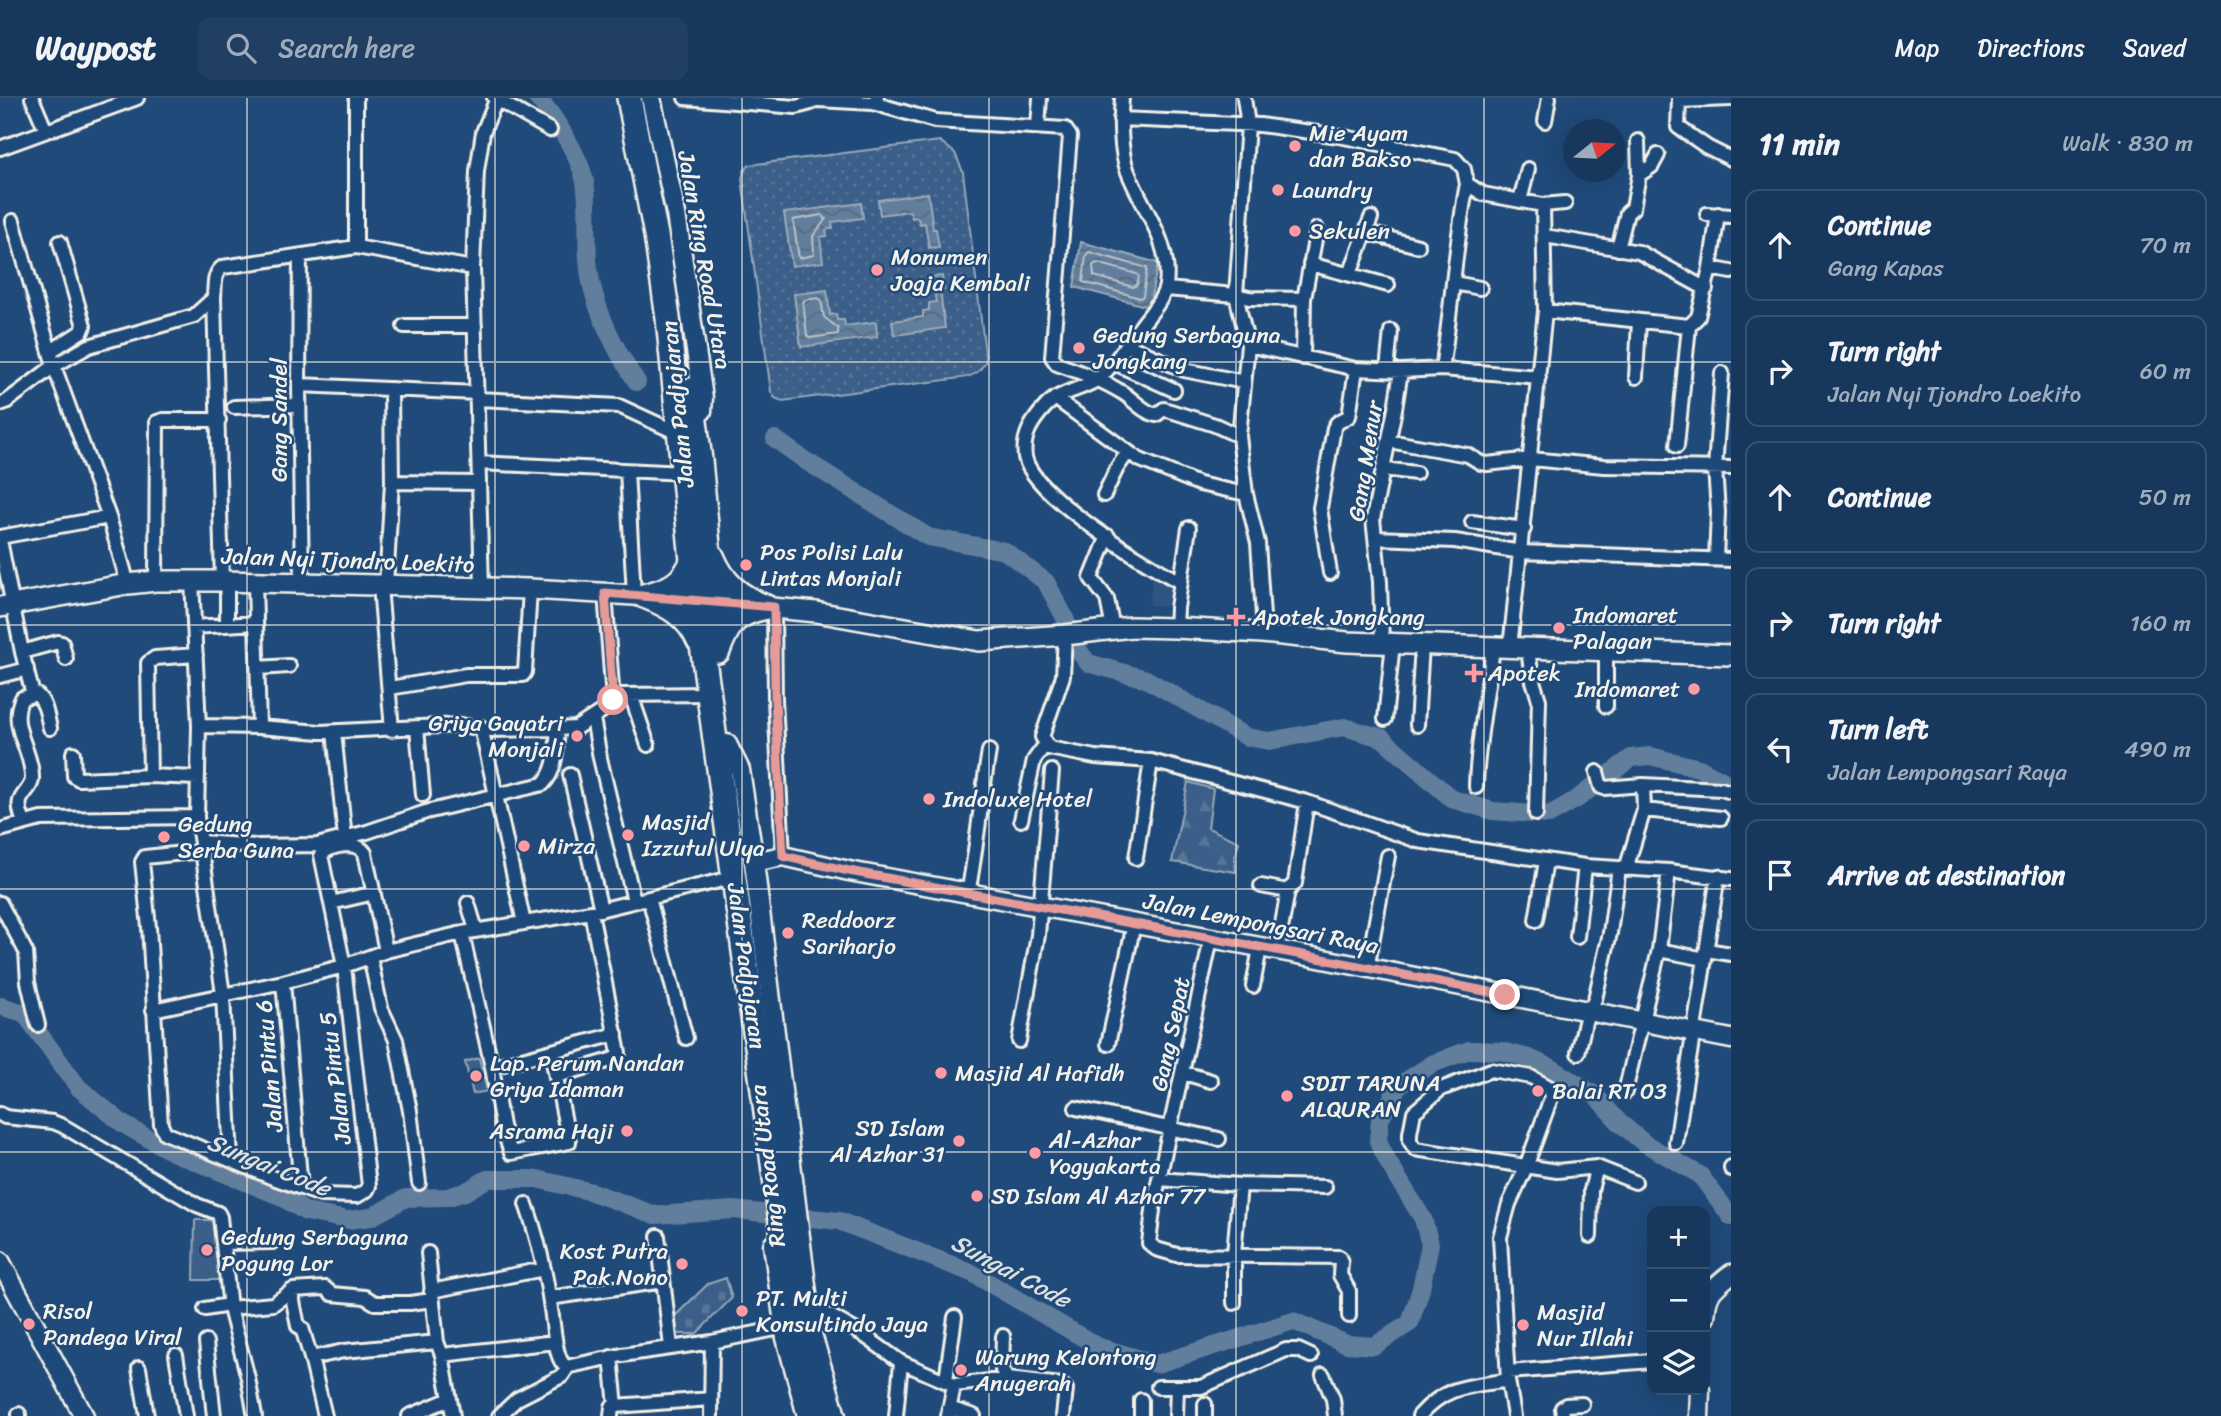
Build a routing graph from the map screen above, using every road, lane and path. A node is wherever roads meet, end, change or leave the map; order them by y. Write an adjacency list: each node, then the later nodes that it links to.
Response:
1 (32, 98): 23 (street)
2 (137, 98): 23 (street)
3 (356, 98): 43 (street)
4 (619, 98): 26 (street)
5 (629, 98): 26 (highway, Jalan Padjajaran)
6 (642, 98): 89 (highway, Jalan Padjajaran)
7 (652, 98): 89 (street, Jalan Ring Road Utara)
8 (685, 98): 14 (street)
9 (1040, 98): 21 (street)
10 (1122, 98): 18 (street)
11 (1244, 98): 20 (street)
12 (1549, 98): 19 (street)
13 (496, 99): 22 (street); 47 (street)
14 (818, 99): 16 (street)
15 (1731, 99): 17 (street)
16 (875, 100): 21 (street)
17 (1679, 100): 28 (street)
18 (1121, 119): 20 (street); 54 (street)
19 (1545, 121)
20 (1248, 125): 31 (street); 56 (street)
21 (1038, 127): 78 (street)
22 (550, 130)
23 (46, 131): 25 (street)
24 (1638, 141): 30 (street)
25 (0, 148)
26 (636, 151): 89 (highway, Jalan Padjajaran)
27 (1658, 155): 30 (street)
28 (1731, 159)
29 (1528, 169): 32 (street)
30 (1639, 175): 44 (street)
31 (1467, 184): 32 (street); 51 (street)
32 (1520, 201): 34 (street)
33 (1565, 203): 34 (street)
34 (1544, 205): 40 (street)
35 (1719, 215): 48 (street)
36 (1371, 218): 39 (street)
37 (13, 221): 67 (street)
38 (1317, 229): 46 (street)
39 (1366, 232): 42 (street); 50 (street)
40 (1545, 236): 44 (street); 59 (street)
41 (60, 242): 67 (street)
42 (1418, 246)
43 (356, 247): 45 (street); 47 (street)
44 (1618, 249): 55 (street)
45 (300, 257): 57 (street); 80 (street, Gang Sandel)
46 (1310, 264): 50 (street); 58 (street)
47 (473, 268): 62 (street)
48 (1710, 268): 49 (street); 55 (street)
49 (1731, 272)
50 (1350, 274): 52 (street)
51 (1454, 283): 53 (street); 72 (street)
52 (1388, 285)
53 (1480, 288)
54 (1166, 289): 56 (street); 65 (street)
55 (1706, 289): 63 (street)
56 (1236, 295): 58 (street); 66 (street)
57 (214, 298): 70 (street); 88 (street)
58 (1304, 299): 68 (street)
59 (1545, 311): 60 (street); 76 (street)
60 (1639, 321): 63 (street); 77 (street)
61 (404, 326): 62 (street)
62 (475, 326): 83 (street)
63 (1689, 326): 92 (street)
64 (1391, 331): 73 (street)
65 (1127, 345): 69 (street); 79 (street)
66 (1248, 345): 68 (street); 79 (street)
67 (51, 351): 70 (street)
68 (1303, 358): 71 (street)
69 (1112, 362): 78 (street); 82 (street)
70 (54, 366): 85 (street); 106 (street)
71 (1356, 369): 73 (street); 117 (street)
72 (1442, 369): 74 (street); 76 (street)
73 (1387, 370): 74 (street)
74 (1401, 371): 91 (street, Gang Menur)
75 (1722, 373): 96 (street)
76 (1539, 377): 94 (street)
77 (1636, 377)
78 (1099, 379): 84 (street); 90 (street)
79 (1244, 382): 90 (street)
80 (299, 385): 81 (street); 86 (street, Gang Sandel)
81 (391, 389): 83 (street); 102 (street)
82 (1174, 390)
83 (477, 396): 89 (street); 95 (street)
84 (1055, 398): 93 (street); 110 (street)
85 (0, 404)
86 (299, 404): 87 (street); 124 (street, Gang Sandel)
87 (234, 407)
88 (219, 420): 119 (street); 120 (street)
89 (684, 430): 101 (highway, Jalan Padjajaran); 114 (highway, Jalan Padjajaran)
90 (1239, 436): 104 (street)
91 (1389, 441): 94 (street); 98 (street, Gang Menur)
92 (1677, 446)
93 (1128, 452): 104 (street); 105 (street)
94 (1531, 459): 96 (street); 109 (street)
95 (479, 463): 99 (street); 103 (street)
96 (1715, 468): 97 (street); 115 (street)
97 (1731, 468)
98 (1383, 469): 100 (street); 112 (street, Gang Menur)
99 (627, 471): 101 (street); 129 (street)
100 (1416, 472)
101 (685, 473): 114 (highway, Jalan Padjajaran)
102 (392, 482): 103 (street); 125 (street)
103 (480, 482): 126 (street)
104 (1246, 494): 138 (street)
105 (1104, 495)
106 (109, 517): 111 (street); 122 (street)
107 (1472, 522): 109 (street)
108 (1189, 528): 121 (street)
109 (1524, 529): 113 (street)
110 (1108, 537): 121 (street); 137 (street)
111 (0, 538): 131 (street)
112 (1375, 538): 113 (street); 140 (street, Gang Menur)
113 (1521, 552): 115 (street); 142 (street)
114 (700, 553): 129 (highway); 130 (highway, Jalan Padjajaran); 132 (highway)
115 (1716, 559): 116 (street)
116 (1731, 560)
117 (1330, 573)
118 (192, 580): 119 (main road, Jalan Nyi Tjondro Loekito); 120 (main road, Jalan Nyi Tjondro Loekito); 135 (street)
119 (156, 581): 122 (main road, Jalan Nyi Tjondro Loekito)
120 (224, 581): 123 (main road, Jalan Nyi Tjondro Loekito); 134 (street)
121 (1180, 582): 136 (street)
122 (128, 583): 131 (main road, Jalan Nyi Tjondro Loekito)
123 (255, 583): 124 (main road, Jalan Nyi Tjondro Loekito); 133 (street)
124 (302, 583): 125 (main road, Jalan Nyi Tjondro Loekito)
125 (383, 586): 126 (main road, Jalan Nyi Tjondro Loekito); 153 (street)
126 (482, 588): 127 (main road, Jalan Nyi Tjondro Loekito)
127 (530, 589): 128 (main road, Jalan Nyi Tjondro Loekito); 153 (street)
128 (605, 593): 129 (main road, Jalan Nyi Tjondro Loekito); 157 (street)
129 (639, 595): 130 (main road, Jalan Nyi Tjondro Loekito); 143 (highway)
130 (705, 602): 132 (main road, Jalan Nyi Tjondro Loekito); 143 (highway, Jalan Padjajaran)
131 (6, 605): 145 (street)
132 (770, 607): 139 (main road, Jalan Nyi Tjondro Loekito); 143 (highway); 196 (street)
133 (256, 622): 134 (street); 150 (street)
134 (227, 625): 135 (street)
135 (194, 627): 146 (street)
136 (1176, 628): 137 (main road, Jalan Nyi Tjondro Loekito); 138 (main road, Jalan Nyi Tjondro Loekito)
137 (1113, 629): 139 (main road, Jalan Nyi Tjondro Loekito)
138 (1262, 633): 140 (main road, Jalan Nyi Tjondro Loekito)
139 (1069, 634): 172 (street)
140 (1387, 643): 141 (main road, Jalan Nyi Tjondro Loekito); 160 (street, Gang Menur)
141 (1422, 645): 142 (main road, Jalan Nyi Tjondro Loekito); 161 (street)
142 (1510, 648): 144 (main road, Jalan Nyi Tjondro Loekito); 182 (street); 188 (street)
143 (710, 651): 154 (highway, Jalan Padjajaran); 170 (highway, Jalan Padjajaran)
144 (1606, 651): 147 (main road, Jalan Nyi Tjondro Loekito); 158 (street)
145 (22, 652): 148 (street); 151 (street)
146 (195, 655): 162 (street); 178 (street)
147 (1731, 655)
148 (66, 659)
149 (289, 666): 150 (street)
150 (258, 668): 163 (street)
151 (27, 669): 152 (street); 155 (street)
152 (0, 676)
153 (390, 688): 168 (street)
154 (709, 694): 156 (street); 170 (highway, Jalan Padjajaran)
155 (33, 695): 165 (street); 192 (street)
156 (631, 695): 157 (street); 171 (street)
157 (613, 700): 159 (street)
158 (1606, 706)
159 (593, 718): 167 (street); 211 (street)
160 (1385, 719)
161 (1417, 725)
162 (199, 726): 163 (street); 179 (street)
163 (259, 727): 169 (street)
164 (481, 727): 166 (street); 167 (street); 184 (street)
165 (50, 728)
166 (417, 728): 168 (street); 185 (street)
167 (558, 729): 184 (street)
168 (392, 730): 169 (street)
169 (334, 732): 194 (street)
170 (722, 744): 200 (street, Ring Road Utara); 204 (street, Ring Road Utara); 260 (highway, Jalan Padjajaran)
171 (648, 745)
172 (1045, 745): 175 (street); 191 (street)
173 (989, 751): 209 (street)
174 (73, 753): 178 (street)
175 (1151, 761): 186 (street); 198 (street)
176 (1052, 771): 215 (street)
177 (570, 775): 216 (street)
178 (150, 776): 179 (street)
179 (197, 778): 189 (street)
180 (1598, 779): 181 (street)
181 (1643, 785): 183 (street); 187 (street)
182 (1476, 788)
183 (1731, 792)
184 (494, 794): 194 (street); 218 (street)
185 (423, 795)
186 (1307, 802): 199 (street); 207 (street)
187 (1644, 810): 190 (street); 202 (street)
188 (1536, 814)
189 (197, 817): 192 (street); 195 (street)
190 (1721, 818)
191 (1021, 820)
192 (24, 823): 193 (street)
193 (0, 830)
194 (345, 838): 195 (street)
195 (202, 846): 233 (street); 234 (street)
196 (783, 856): 200 (street); 209 (street, Jalan Lempongsari Raya)
197 (1388, 856): 230 (street)
198 (1136, 858)
199 (1546, 861): 201 (street); 217 (street)
200 (754, 862): 260 (street, Ring Road Utara)
201 (1585, 866): 202 (street); 221 (street)
202 (1623, 869): 203 (street); 235 (street)
203 (1669, 871): 205 (street); 224 (street)
204 (727, 878): 210 (street); 260 (street, Ring Road Utara)
205 (1724, 878): 226 (street)
206 (1261, 886): 207 (street)
207 (1288, 891): 223 (street)
208 (374, 893): 213 (street); 213 (street, Jalan Pintu 5); 225 (street)
209 (968, 894): 215 (street, Jalan Lempongsari Raya)
210 (649, 898): 211 (street); 240 (street)
211 (634, 901): 216 (street)
212 (0, 903): 237 (street)
213 (331, 903): 229 (street, Jalan Pintu 5)
214 (468, 903): 220 (street)
215 (1040, 906): 219 (street, Jalan Lempongsari Raya); 242 (street)
216 (595, 913): 218 (street); 239 (street)
217 (1536, 920)
218 (524, 923): 220 (street)
219 (1134, 924): 222 (street, Jalan Lempongsari Raya); 243 (street)
220 (467, 935): 225 (street); 246 (street)
221 (1577, 937)
222 (1212, 939): 223 (street, Jalan Lempongsari Raya); 247 (street, Gang Sepat)
223 (1268, 949): 230 (street, Jalan Lempongsari Raya); 232 (street)
224 (1659, 950): 226 (street); 236 (street)
225 (386, 951): 228 (street)
226 (1706, 954): 227 (street); 238 (street)
227 (1731, 954)
228 (370, 957): 229 (street); 262 (street)
229 (343, 959): 231 (street); 265 (street, Jalan Pintu 5)
230 (1367, 969): 235 (street, Jalan Lempongsari Raya)
231 (283, 982): 233 (street); 265 (street, Jalan Pintu 6)
232 (1253, 986)
233 (223, 994): 234 (street); 256 (street)
234 (153, 1010): 256 (street)
235 (1589, 1011): 236 (street, Jalan Lempongsari Raya); 245 (street)
236 (1643, 1022): 238 (street, Jalan Lempongsari Raya); 250 (street)
237 (38, 1025)
238 (1694, 1031): 241 (street, Jalan Lempongsari Raya); 255 (street)
239 (616, 1034): 244 (street); 248 (street)
240 (686, 1038)
241 (1731, 1039)
242 (1019, 1041)
243 (1108, 1044)
244 (551, 1052): 246 (street); 248 (street)
245 (1578, 1053)
246 (492, 1067): 248 (street)
247 (1184, 1073): 249 (street); 253 (street, Gang Sepat)
248 (557, 1076)
249 (1211, 1081)
250 (1625, 1092)
251 (1076, 1108): 253 (street)
252 (0, 1114): 270 (street)
253 (1170, 1128): 254 (street); 259 (street, Gang Sepat)
254 (1219, 1139)
255 (1675, 1143)
256 (231, 1160): 265 (street)
257 (1526, 1167): 257 (street); 258 (street); 304 (street)
258 (1597, 1167): 261 (street); 269 (street)
259 (1159, 1179): 263 (street); 273 (street, Gang Sepat)
260 (776, 1180): 267 (highway, Jalan Padjajaran)
261 (1635, 1182)
262 (419, 1184)
263 (1240, 1185): 264 (street); 273 (street)
264 (1325, 1186)
265 (301, 1188)
266 (526, 1204): 275 (street)
267 (785, 1226): 284 (highway, Jalan Padjajaran); 288 (street, Ring Road Utara); 327 (highway, Jalan Padjajaran)
268 (658, 1236): 277 (street)
269 (1590, 1236)
270 (223, 1242): 271 (street); 283 (street)
271 (273, 1242)
272 (428, 1253): 280 (street)
273 (1234, 1254): 282 (street); 286 (street)
274 (0, 1261): 316 (street)
275 (544, 1269): 280 (street); 281 (street)
276 (1731, 1274): 279 (street)
277 (663, 1281): 281 (street); 293 (street)
278 (290, 1291): 280 (street); 283 (street); 298 (street)
279 (1710, 1291)
280 (431, 1295): 294 (street)
281 (550, 1298): 291 (street)
282 (1234, 1303)
283 (230, 1307): 285 (street); 320 (street)
284 (805, 1307): 299 (street); 328 (highway, Jalan Padjajaran); 329 (street)
285 (205, 1309)
286 (1349, 1316)
287 (955, 1317): 306 (street)
288 (785, 1327): 292 (street); 326 (street, Ring Road Utara)
289 (1003, 1336): 305 (street)
290 (206, 1342): 319 (street)
291 (555, 1342): 294 (street); 302 (street)
292 (712, 1342): 293 (street); 311 (street)
293 (671, 1348): 297 (street)
294 (439, 1349): 298 (street); 310 (street)
295 (176, 1355): 318 (street)
296 (1311, 1356): 308 (street)
297 (611, 1357): 302 (street); 314 (street)
298 (311, 1358): 321 (street)
299 (901, 1362): 306 (street); 330 (street)
300 (1647, 1362): 304 (street)
301 (139, 1368): 317 (street)
302 (566, 1371): 324 (street)
303 (1323, 1375): 335 (street)
304 (1508, 1376): 336 (street); 337 (street)
305 (1007, 1379): 306 (street); 332 (street)
306 (950, 1382): 315 (street)
307 (1158, 1387): 308 (street)
308 (1177, 1387): 334 (street)
309 (1700, 1395): 339 (street)
310 (450, 1399): 322 (street); 323 (street)
311 (711, 1399): 314 (street); 325 (street)
312 (1141, 1400): 333 (street)
313 (1582, 1404): 338 (street)
314 (613, 1411)
315 (948, 1412): 331 (street)
316 (84, 1416)
317 (148, 1416)
318 (186, 1416)
319 (214, 1416)
320 (255, 1416)
321 (326, 1416)
322 (410, 1416)
323 (453, 1416)
324 (499, 1416)
325 (711, 1416)
326 (807, 1416)
327 (822, 1416)
328 (830, 1416)
329 (836, 1416)
330 (896, 1416)
331 (974, 1416)
332 (1063, 1416)
333 (1141, 1416)
334 (1176, 1416)
335 (1335, 1416)
336 (1419, 1416)
337 (1514, 1416)
338 (1563, 1416)
339 (1699, 1416)

